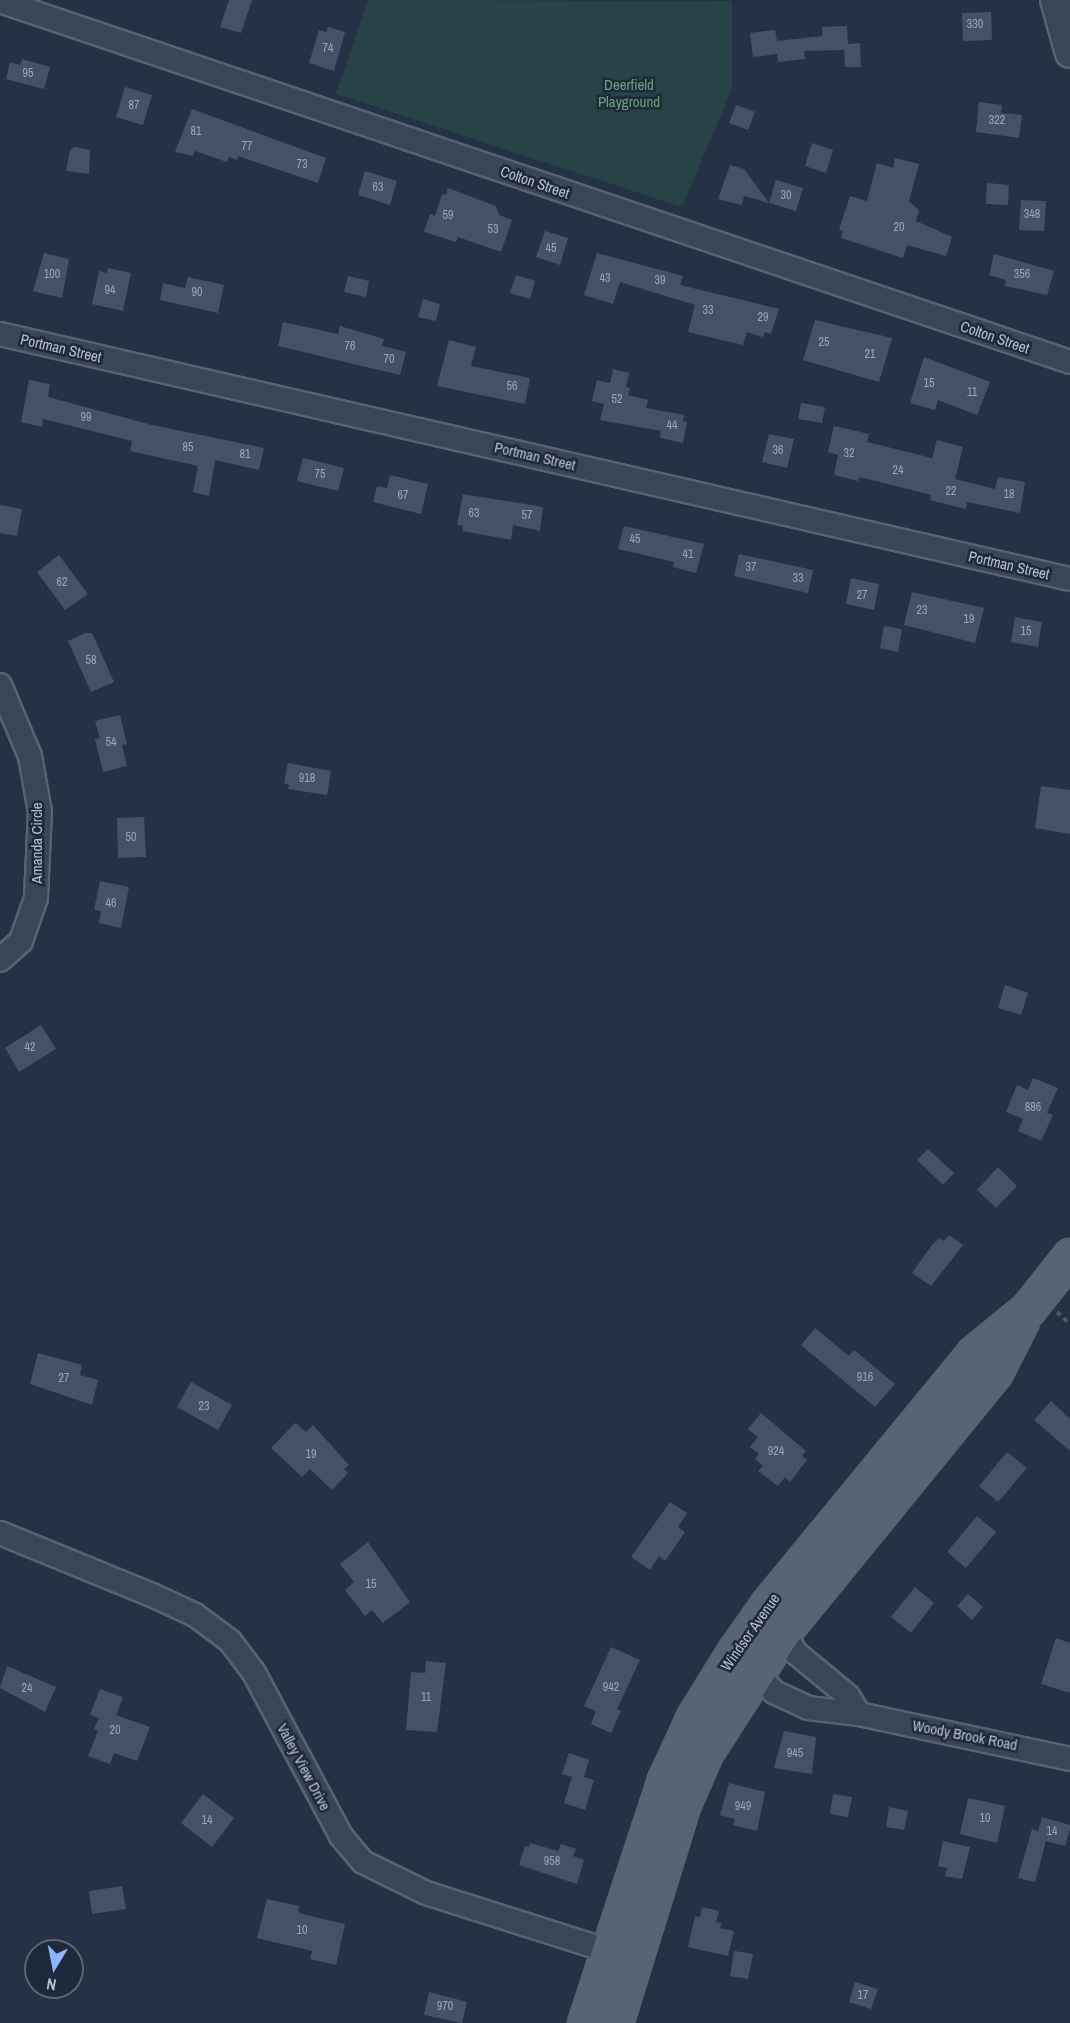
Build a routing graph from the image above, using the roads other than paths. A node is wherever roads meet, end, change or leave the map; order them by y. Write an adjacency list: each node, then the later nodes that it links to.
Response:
1 (1055, 0): 3 (street)
2 (0, 1): 5 (street, Colton Street)
3 (1070, 54)
4 (0, 334): 6 (street, Portman Street)
5 (1070, 362)
6 (1070, 579)
7 (0, 685): 8 (street, Amanda Circle)
8 (0, 960)
9 (1070, 1256): 10 (main road, Windsor Avenue)
10 (1028, 1309): 12 (main road, Windsor Avenue); 13 (main road, Windsor Avenue)
11 (0, 1533): 17 (street, Valley View Drive)
12 (768, 1604): 13 (street); 14 (main road, Windsor Avenue)
13 (783, 1632): 14 (main road, Windsor Avenue); 15 (street)
14 (745, 1662): 15 (street, Woody Brook Road); 17 (main road, Windsor Avenue)
15 (859, 1714): 16 (street, Woody Brook Road)
16 (1070, 1759)
17 (622, 1955): 18 (main road, Windsor Avenue); 19 (main road, Windsor Avenue)
18 (585, 2023)
19 (615, 2023)

